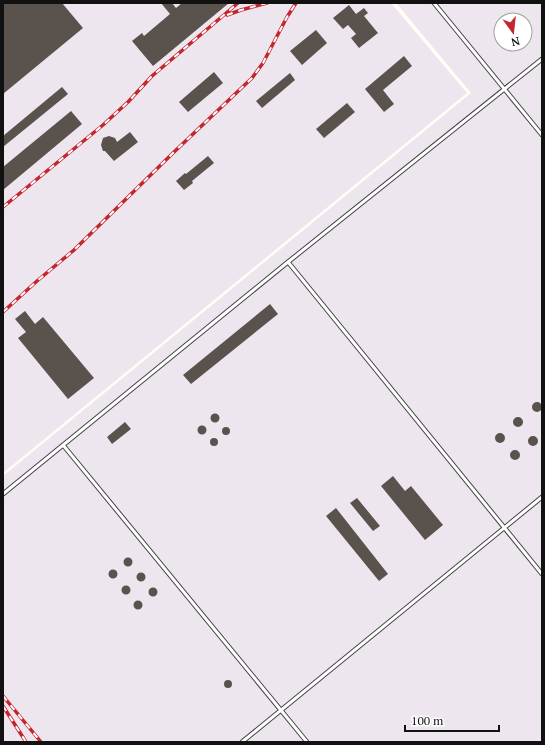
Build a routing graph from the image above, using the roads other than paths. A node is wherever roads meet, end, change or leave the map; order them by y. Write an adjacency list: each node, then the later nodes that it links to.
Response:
1 (434, 3): 3 (lane)
2 (542, 59): 3 (lane)
3 (505, 89): 4 (lane); 5 (lane)
4 (542, 135)
5 (288, 262): 6 (lane); 9 (lane)
6 (63, 445): 7 (lane); 11 (lane)
7 (3, 494)
8 (542, 497): 9 (lane)
9 (504, 528): 10 (lane); 11 (lane)
10 (542, 574)
11 (281, 710): 12 (lane); 13 (lane)
12 (242, 742)
13 (307, 742)

